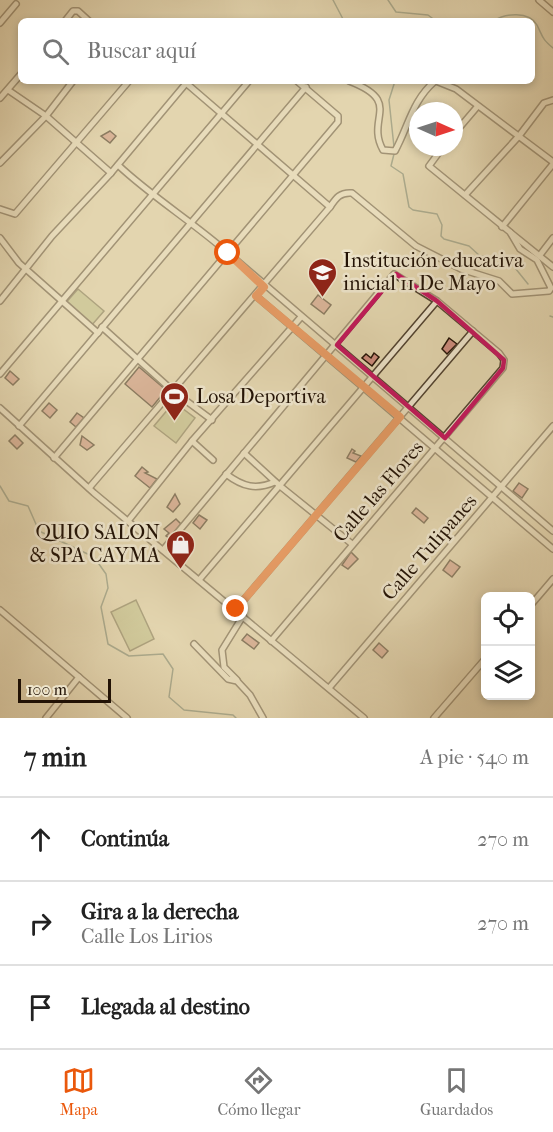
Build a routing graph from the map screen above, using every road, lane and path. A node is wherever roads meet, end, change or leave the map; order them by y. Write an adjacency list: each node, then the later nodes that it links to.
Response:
1 (539, 0): 3 (street)
2 (15, 4): 6 (street)
3 (553, 12)
4 (67, 18): 5 (street)
5 (86, 18)
6 (0, 23)
7 (18, 78): 18 (street)
8 (71, 84): 23 (street)
9 (127, 84): 26 (street)
10 (185, 84): 31 (street)
11 (189, 84): 22 (street)
12 (246, 84): 22 (street)
13 (302, 84): 17 (street)
14 (355, 84): 15 (street)
15 (432, 84)
16 (444, 84): 21 (street)
17 (306, 87): 27 (street); 33 (street)
18 (8, 90): 19 (street); 23 (street)
19 (0, 98)
20 (553, 100): 25 (street)
21 (477, 106): 24 (street); 25 (street)
22 (219, 114): 27 (street); 34 (street)
23 (46, 116): 26 (street); 29 (street)
24 (463, 123)
25 (519, 136): 30 (street); 35 (street)
26 (78, 143): 32 (street); 37 (street)
27 (256, 144): 33 (street); 38 (street)
28 (436, 156): 35 (street)
29 (0, 163)
30 (553, 163): 39 (street)
31 (118, 165): 32 (street); 34 (street)
32 (111, 173): 46 (street)
33 (294, 174): 36 (street); 43 (street)
34 (152, 193): 38 (street); 50 (street)
35 (465, 195): 39 (street)
36 (330, 207): 40 (street); 47 (street)
37 (0, 209)
38 (192, 224): 43 (street); 53 (street)
39 (502, 227): 40 (street)
40 (510, 232): 44 (street)
41 (0, 238): 46 (street)
42 (553, 238): 44 (street)
43 (228, 253): 47 (street); 59 (street)
44 (540, 255): 45 (street)
45 (553, 267)
46 (25, 268): 49 (street); 50 (street)
47 (264, 287): 48 (street); 52 (street)
48 (256, 296): 54 (street); 63 (street)
49 (0, 301)
50 (62, 301): 56 (street); 60 (street)
51 (437, 301): 55 (street); 57 (street); 61 (street)
52 (301, 317): 54 (street); 57 (street)
53 (102, 327): 56 (street); 59 (street)
54 (292, 327): 58 (street); 67 (street)
55 (473, 331): 64 (street); 70 (street, Calle las Flores)
56 (98, 333): 68 (street)
57 (337, 345): 58 (street); 61 (street)
58 (328, 355): 62 (street); 73 (street)
59 (137, 360): 63 (street); 74 (street)
60 (0, 374)
61 (373, 377): 62 (street); 64 (street)
62 (365, 387): 66 (street); 77 (street)
63 (173, 391): 67 (street); 79 (street)
64 (409, 407): 66 (street); 70 (street)
65 (0, 408): 68 (street)
66 (400, 417): 72 (street); 81 (street)
67 (212, 420): 71 (street)
68 (19, 426): 74 (street)
69 (553, 426): 78 (street, Calle Tulipanes)
70 (445, 438): 72 (street, Calle las Flores); 78 (street)
71 (192, 441): 75 (street); 82 (street)
72 (436, 448): 80 (street); 84 (street, Calle las Flores)
73 (244, 453): 76 (street); 77 (street)
74 (54, 458): 79 (street)
75 (213, 460)
76 (226, 474): 77 (street); 86 (street)
77 (278, 484): 81 (street); 88 (street)
78 (502, 486): 80 (street, Calle Tulipanes); 83 (street)
79 (89, 488): 82 (street)
80 (492, 497): 85 (street); 98 (street, Calle Tulipanes)
81 (318, 514): 84 (street); 90 (street)
82 (128, 521): 86 (street)
83 (553, 531)
84 (352, 544): 93 (street, Calle las Flores)
85 (553, 549)
86 (163, 550): 88 (street)
87 (553, 579): 89 (street)
88 (199, 580): 90 (street)
89 (535, 601)
90 (236, 609): 92 (street)
91 (0, 610): 96 (street)
92 (243, 616): 93 (street); 97 (street)
93 (271, 641): 98 (street)
94 (194, 644): 97 (street)
95 (481, 664): 103 (street)
96 (79, 677): 99 (street); 100 (street)
97 (237, 681): 101 (street)
98 (329, 688): 102 (street)
99 (46, 718)
100 (128, 718)
101 (263, 718)
102 (364, 718)
103 (434, 718)

